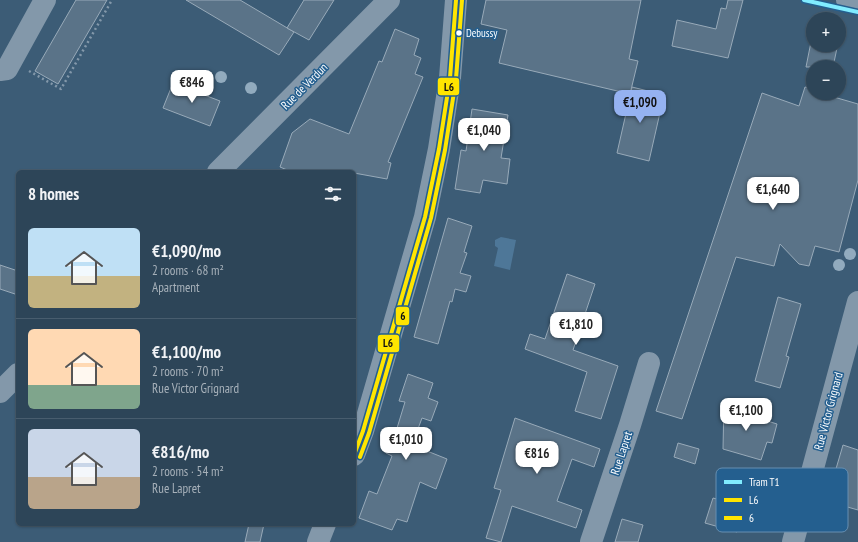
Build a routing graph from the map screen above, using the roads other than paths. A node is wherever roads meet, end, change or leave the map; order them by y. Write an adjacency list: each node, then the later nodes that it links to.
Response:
1 (46, 0): 6 (street)
2 (389, 0): 7 (street, Rue de Verdun)
3 (456, 0): 12 (street)
4 (848, 0): 5 (street)
5 (858, 2)
6 (6, 65)
7 (220, 170)
8 (858, 302): 13 (street, Rue Victor Grignard)
9 (648, 364): 17 (street, Rue Lapret)
10 (16, 376): 11 (street)
11 (0, 392)
12 (356, 450)
13 (813, 468)
14 (325, 526): 16 (street)
15 (796, 532): 18 (street, Rue Victor Grignard)
16 (318, 542)
17 (591, 542)
18 (793, 542)

